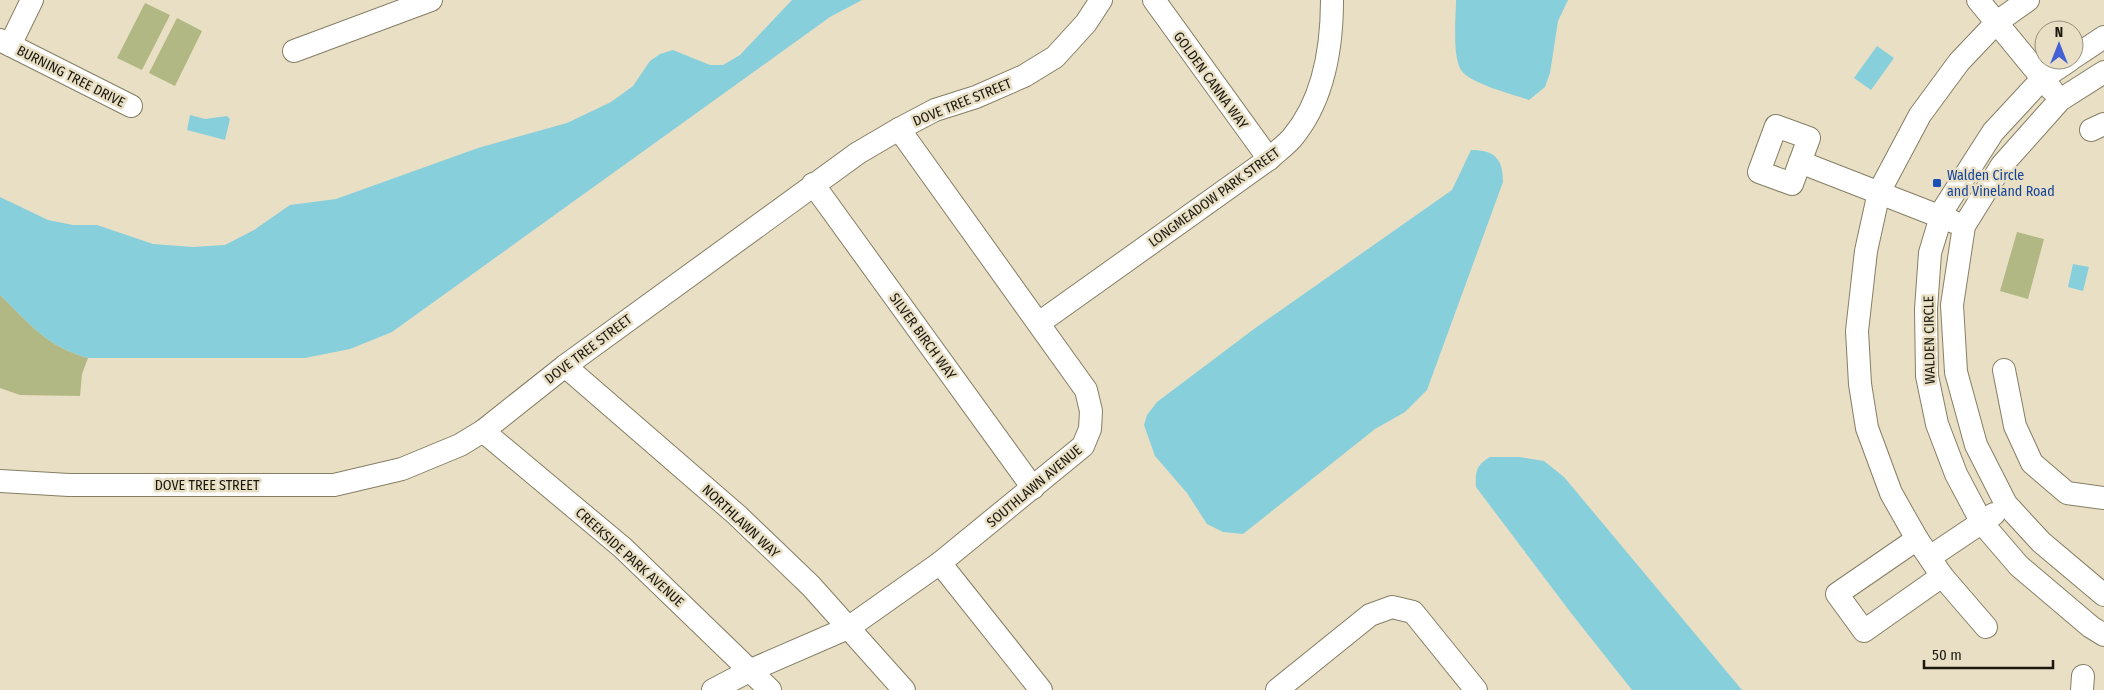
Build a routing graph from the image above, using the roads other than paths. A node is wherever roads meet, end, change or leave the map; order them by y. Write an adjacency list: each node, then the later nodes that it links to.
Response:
1 (32, 0): 10 (street, BURNING TREE DRIVE)
2 (1101, 0): 18 (street, DOVE TREE STREET)
3 (1154, 0): 19 (street, GOLDEN CANNA WAY)
4 (1332, 0): 19 (street, LONGMEADOW PARK STREET)
5 (1978, 0): 8 (street)
6 (2028, 0): 8 (street)
7 (418, 2): 12 (street)
8 (1997, 22): 15 (street); 22 (street)
9 (2104, 37): 11 (street)
10 (5, 42): 17 (street, BURNING TREE DRIVE)
11 (2084, 50)
12 (294, 51)
13 (2055, 70): 15 (street, WALDEN CIRCLE)
14 (2104, 72): 16 (street, WALDEN CIRCLE)
15 (2043, 78): 16 (street); 23 (street, WALDEN CIRCLE)
16 (2060, 100): 24 (street, WALDEN CIRCLE)
17 (132, 106)
18 (899, 128): 21 (street, DOVE TREE STREET); 25 (street, SOUTHLAWN AVENUE)
19 (1269, 159): 25 (street, LONGMEADOW PARK STREET)
20 (1800, 162): 22 (street)
21 (813, 184): 26 (street, DOVE TREE STREET); 30 (street, SILVER BIRCH WAY)
22 (1879, 192): 23 (street); 34 (street)
23 (1941, 217): 24 (street); 33 (street, WALDEN CIRCLE)
24 (1964, 226): 32 (street, WALDEN CIRCLE)
25 (1039, 324): 30 (street, SOUTHLAWN AVENUE)
26 (565, 366): 28 (street, DOVE TREE STREET); 39 (street, NORTHLAWN WAY)
27 (2004, 370): 31 (street)
28 (483, 431): 29 (street, DOVE TREE STREET); 41 (street, CREEKSIDE PARK AVENUE)
29 (0, 481)
30 (1033, 488): 35 (street, SOUTHLAWN AVENUE)
31 (2104, 498)
32 (2006, 504): 33 (street); 37 (street, WALDEN CIRCLE)
33 (1982, 523): 36 (street); 40 (street, WALDEN CIRCLE)
34 (1917, 539): 36 (street); 36 (street)
35 (940, 563): 39 (street, SOUTHLAWN AVENUE); 45 (street)
36 (1936, 566): 38 (street)
37 (2104, 595)
38 (1986, 627)
39 (848, 628): 41 (street, SOUTHLAWN AVENUE); 44 (street, NORTHLAWN WAY)
40 (2104, 635)
41 (751, 670): 42 (street, SOUTHLAWN AVENUE); 43 (street, CREEKSIDE PARK AVENUE)
42 (713, 690)
43 (770, 690)
44 (904, 690)
45 (1041, 690)
46 (1277, 690): 47 (street)
47 (1476, 690)

